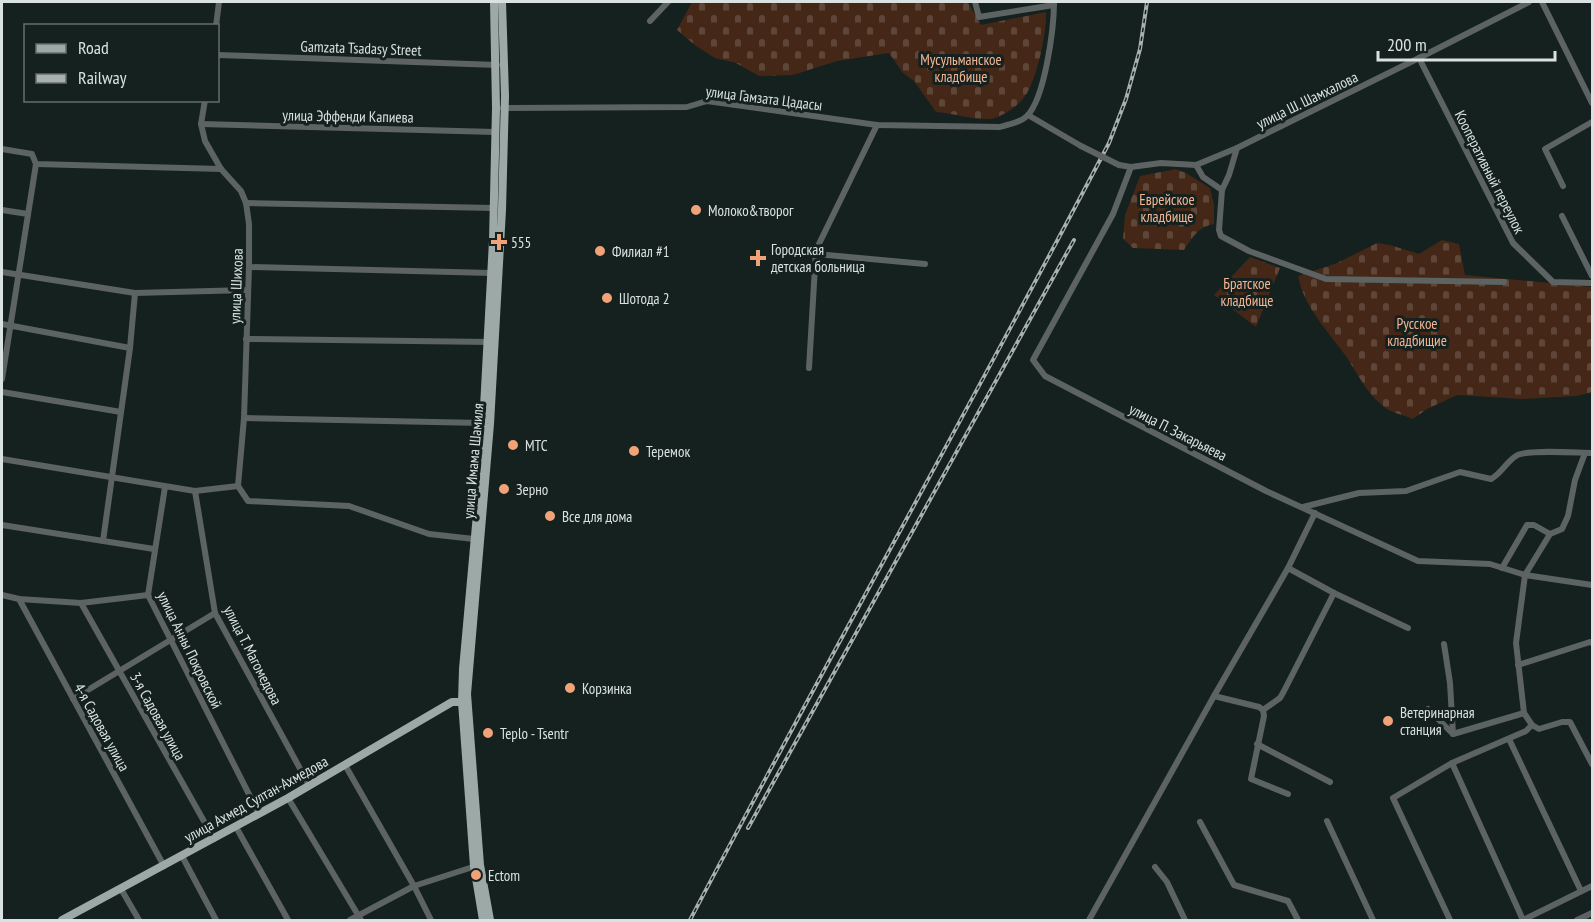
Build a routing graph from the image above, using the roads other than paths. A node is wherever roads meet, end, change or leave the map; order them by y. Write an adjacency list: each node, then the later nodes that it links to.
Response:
1 (219, 2): 10 (street)
2 (494, 2): 16 (main road, улица Имама Шамиля)
3 (502, 2): 13 (main road, улица Имама Шамиля)
4 (668, 2): 9 (street)
5 (975, 2): 8 (street)
6 (1529, 2): 12 (street, улица Ш. Шамхалова)
7 (1542, 2): 15 (street)
8 (1054, 3): 17 (street)
9 (650, 21)
10 (216, 24)
11 (219, 55): 13 (street, Gamzata Tsadasy Street)
12 (1419, 58): 22 (street, улица Ш. Шамхалова); 43 (street, Кооперативный переулок)
13 (504, 65): 16 (main road, улица Имама Шамиля)
14 (204, 102): 19 (street, улица Шихова)
15 (1593, 103)
16 (500, 108): 20 (street, улица Гамзата Цадасы); 21 (main road, улица Имама Шамиля); 49 (main road, улица Имама Шамиля)
17 (1028, 115): 20 (street, улица Гамзата Цадасы); 26 (street, улица Ш. Шамхалова, bridge)
18 (1593, 122): 28 (street)
19 (201, 124): 21 (street, улица Эффенди Капиева); 27 (street, улица Шихова)
20 (877, 124): 35 (street)
21 (495, 132): 31 (main road, улица Имама Шамиля)
22 (1237, 148): 25 (street, улица Ш. Шамхалова); 29 (street)
23 (2, 149): 24 (street)
24 (36, 164): 27 (street); 33 (street)
25 (1196, 165): 26 (street, улица Ш. Шамхалова); 29 (street)
26 (1131, 167): 63 (street, улица П. Закарьяева)
27 (221, 169): 30 (street, улица Шихова)
28 (1563, 186)
29 (1222, 190): 42 (street)
30 (246, 203): 31 (street); 37 (street, улица Шихова)
31 (494, 208): 39 (main road, улица Имама Шамиля)
32 (2, 210): 33 (street)
33 (28, 214): 40 (street)
34 (1562, 216): 41 (street)
35 (816, 254): 36 (street); 51 (street)
36 (925, 264)
37 (249, 267): 39 (street); 44 (street, улица Шихова)
38 (2, 272): 40 (street)
39 (491, 273): 49 (main road, улица Имама Шамиля)
40 (18, 275): 45 (street); 47 (street)
41 (1593, 276)
42 (1504, 282)
43 (1593, 283)
44 (248, 290): 45 (street); 48 (street, улица Шихова)
45 (135, 293): 50 (street)
46 (2, 324): 47 (street)
47 (10, 326): 50 (street); 52 (street)
48 (246, 339): 49 (street); 55 (street, улица Шихова)
49 (491, 342): 56 (main road, улица Имама Шамиля); 109 (main road, улица Имама Шамиля)
50 (130, 348): 54 (street)
51 (809, 368)
52 (2, 379)
53 (2, 392): 54 (street)
54 (122, 412): 59 (street)
55 (243, 418): 56 (street); 60 (street, улица Шихова)
56 (482, 423): 67 (main road, улица Имама Шамиля)
57 (1589, 453): 63 (street); 66 (street)
58 (2, 459): 59 (street)
59 (112, 478): 61 (street); 68 (street)
60 (238, 486): 62 (street); 67 (street)
61 (165, 487): 62 (street); 69 (street, улица Анны Покровской)
62 (195, 491): 79 (street, улица Т. Магомедова)
63 (1302, 508): 64 (street, улица П. Закарьяева)
64 (1315, 513): 70 (street); 71 (street, улица П. Закарьяева)
65 (2, 525): 68 (street)
66 (1551, 534): 71 (street); 72 (street)
67 (474, 539): 88 (main road, улица Имама Шамиля)
68 (103, 541): 69 (street)
69 (154, 549): 76 (street, улица Анны Покровской)
70 (1288, 568): 74 (street); 86 (street)
71 (1502, 568): 72 (street, улица П. Закарьяева)
72 (1525, 575): 73 (street, улица П. Закарьяева); 84 (street)
73 (1589, 584)
74 (1334, 593): 80 (street); 90 (street)
75 (2, 595): 77 (street)
76 (148, 595): 78 (street); 81 (street, улица Анны Покровской)
77 (19, 599): 78 (street); 87 (street, 4-я Садовая улица)
78 (81, 603): 85 (street, 3-я Садовая улица)
79 (215, 613): 81 (street); 100 (street, улица Т. Магомедова)
80 (1408, 628)
81 (171, 641): 85 (street); 103 (street, улица Анны Покровской)
82 (1591, 642): 84 (street)
83 (1444, 644): 93 (street)
84 (1518, 665): 91 (street)
85 (119, 671): 87 (street); 107 (street, 3-я Садовая улица)
86 (1214, 696): 90 (street); 127 (street)
87 (73, 699): 110 (street, 4-я Садовая улица)
88 (462, 702): 98 (main road, улица Ахмед Султан-Ахмедова); 109 (main road, улица Имама Шамиля)
89 (1428, 709): 93 (street)
90 (1263, 710): 95 (street)
91 (1524, 712): 92 (street); 93 (street)
92 (1532, 725): 94 (street); 97 (street)
93 (1453, 734)
94 (1509, 739): 96 (street); 115 (street)
95 (1257, 744): 99 (street); 101 (street)
96 (1452, 764): 119 (street); 131 (street)
97 (1593, 764)
98 (345, 765): 100 (main road, улица Ахмед Султан-Ахмедова); 112 (street)
99 (1330, 782)
100 (309, 785): 102 (main road, улица Ахмед Султан-Ахмедова)
101 (1288, 794)
102 (288, 798): 103 (main road, улица Ахмед Султан-Ахмедова); 117 (street)
103 (259, 814): 106 (main road, улица Ахмед Султан-Ахмедова)
104 (1327, 821): 130 (street)
105 (1200, 822): 129 (street)
106 (236, 827): 107 (main road, улица Ахмед Султан-Ахмедова); 122 (street)
107 (213, 839): 108 (main road, улица Ахмед Султан-Ахмедова)
108 (182, 856): 110 (main road, улица Ахмед Султан-Ахмедова); 121 (street)
109 (477, 865): 112 (street); 125 (main road, улица Имама Шамиля); 126 (main road, улица Имама Шамиля)
110 (164, 866): 114 (main road, улица Ахмед Султан-Ахмедова)
111 (1155, 867): 128 (street)
112 (414, 886): 117 (street); 124 (street)
113 (1593, 886): 115 (street)
114 (121, 889): 118 (main road, улица Ахмед Султан-Ахмедова); 120 (street)
115 (1581, 891): 119 (street)
116 (1593, 913): 132 (street)
117 (360, 918): 123 (street)
118 (66, 920)
119 (1523, 920)
120 (139, 921)
121 (216, 921)
122 (288, 921)
123 (350, 921)
124 (431, 921)
125 (483, 921)
126 (490, 921)
127 (1089, 921)
128 (1185, 921)
129 (1298, 921)
130 (1373, 921)
131 (1450, 921)
132 (1577, 921)

